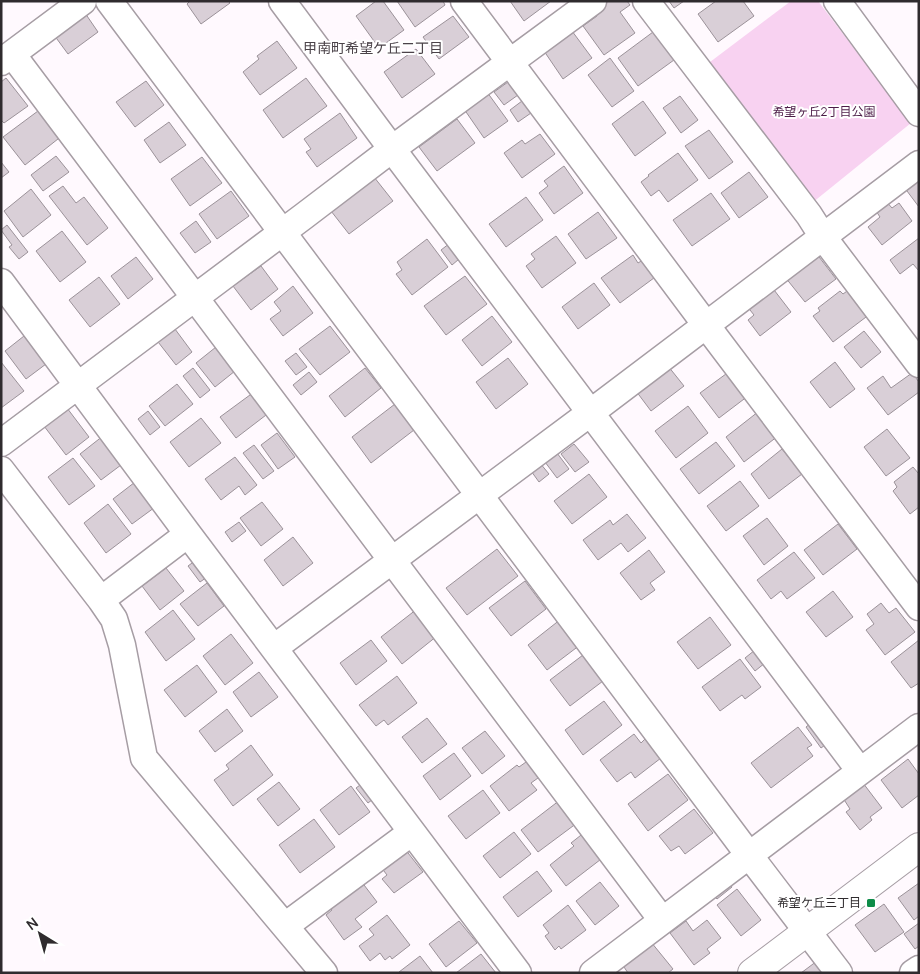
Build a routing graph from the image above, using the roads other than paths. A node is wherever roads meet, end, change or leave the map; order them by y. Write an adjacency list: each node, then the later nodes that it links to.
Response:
1 (83, 1): 8 (street)
2 (109, 1): 13 (street)
3 (282, 1): 11 (street)
4 (464, 1): 9 (street)
5 (593, 1): 9 (street)
6 (646, 1): 14 (street)
7 (837, 1): 10 (street)
8 (7, 58): 16 (street)
9 (510, 63): 11 (street); 17 (street)
10 (919, 112)
11 (392, 149): 13 (street); 20 (street)
12 (919, 164): 14 (street)
13 (282, 232): 16 (street); 23 (street)
14 (823, 237): 17 (street); 18 (street)
15 (1, 282): 19 (street)
16 (195, 297): 19 (street); 25 (street)
17 (706, 325): 20 (street); 27 (street)
18 (919, 364)
19 (79, 385): 21 (street); 24 (street)
20 (590, 412): 23 (street); 30 (street)
21 (1, 443)
22 (1, 470): 26 (street)
23 (480, 495): 25 (street); 33 (street)
24 (188, 534): 26 (street); 28 (street)
25 (392, 560): 28 (street); 34 (street)
26 (101, 600): 35 (street)
27 (919, 607)
28 (274, 648): 31 (street)
29 (919, 727): 30 (street)
30 (860, 771): 33 (street)
31 (412, 832): 35 (street); 39 (street)
32 (919, 847): 36 (street)
33 (749, 855): 34 (street); 36 (street)
34 (662, 920): 40 (street)
35 (285, 926): 38 (street)
36 (807, 931): 41 (street); 42 (street)
37 (919, 969): 43 (street)
38 (324, 973)
39 (518, 973)
40 (593, 973)
41 (752, 973)
42 (839, 973)
43 (913, 973)

